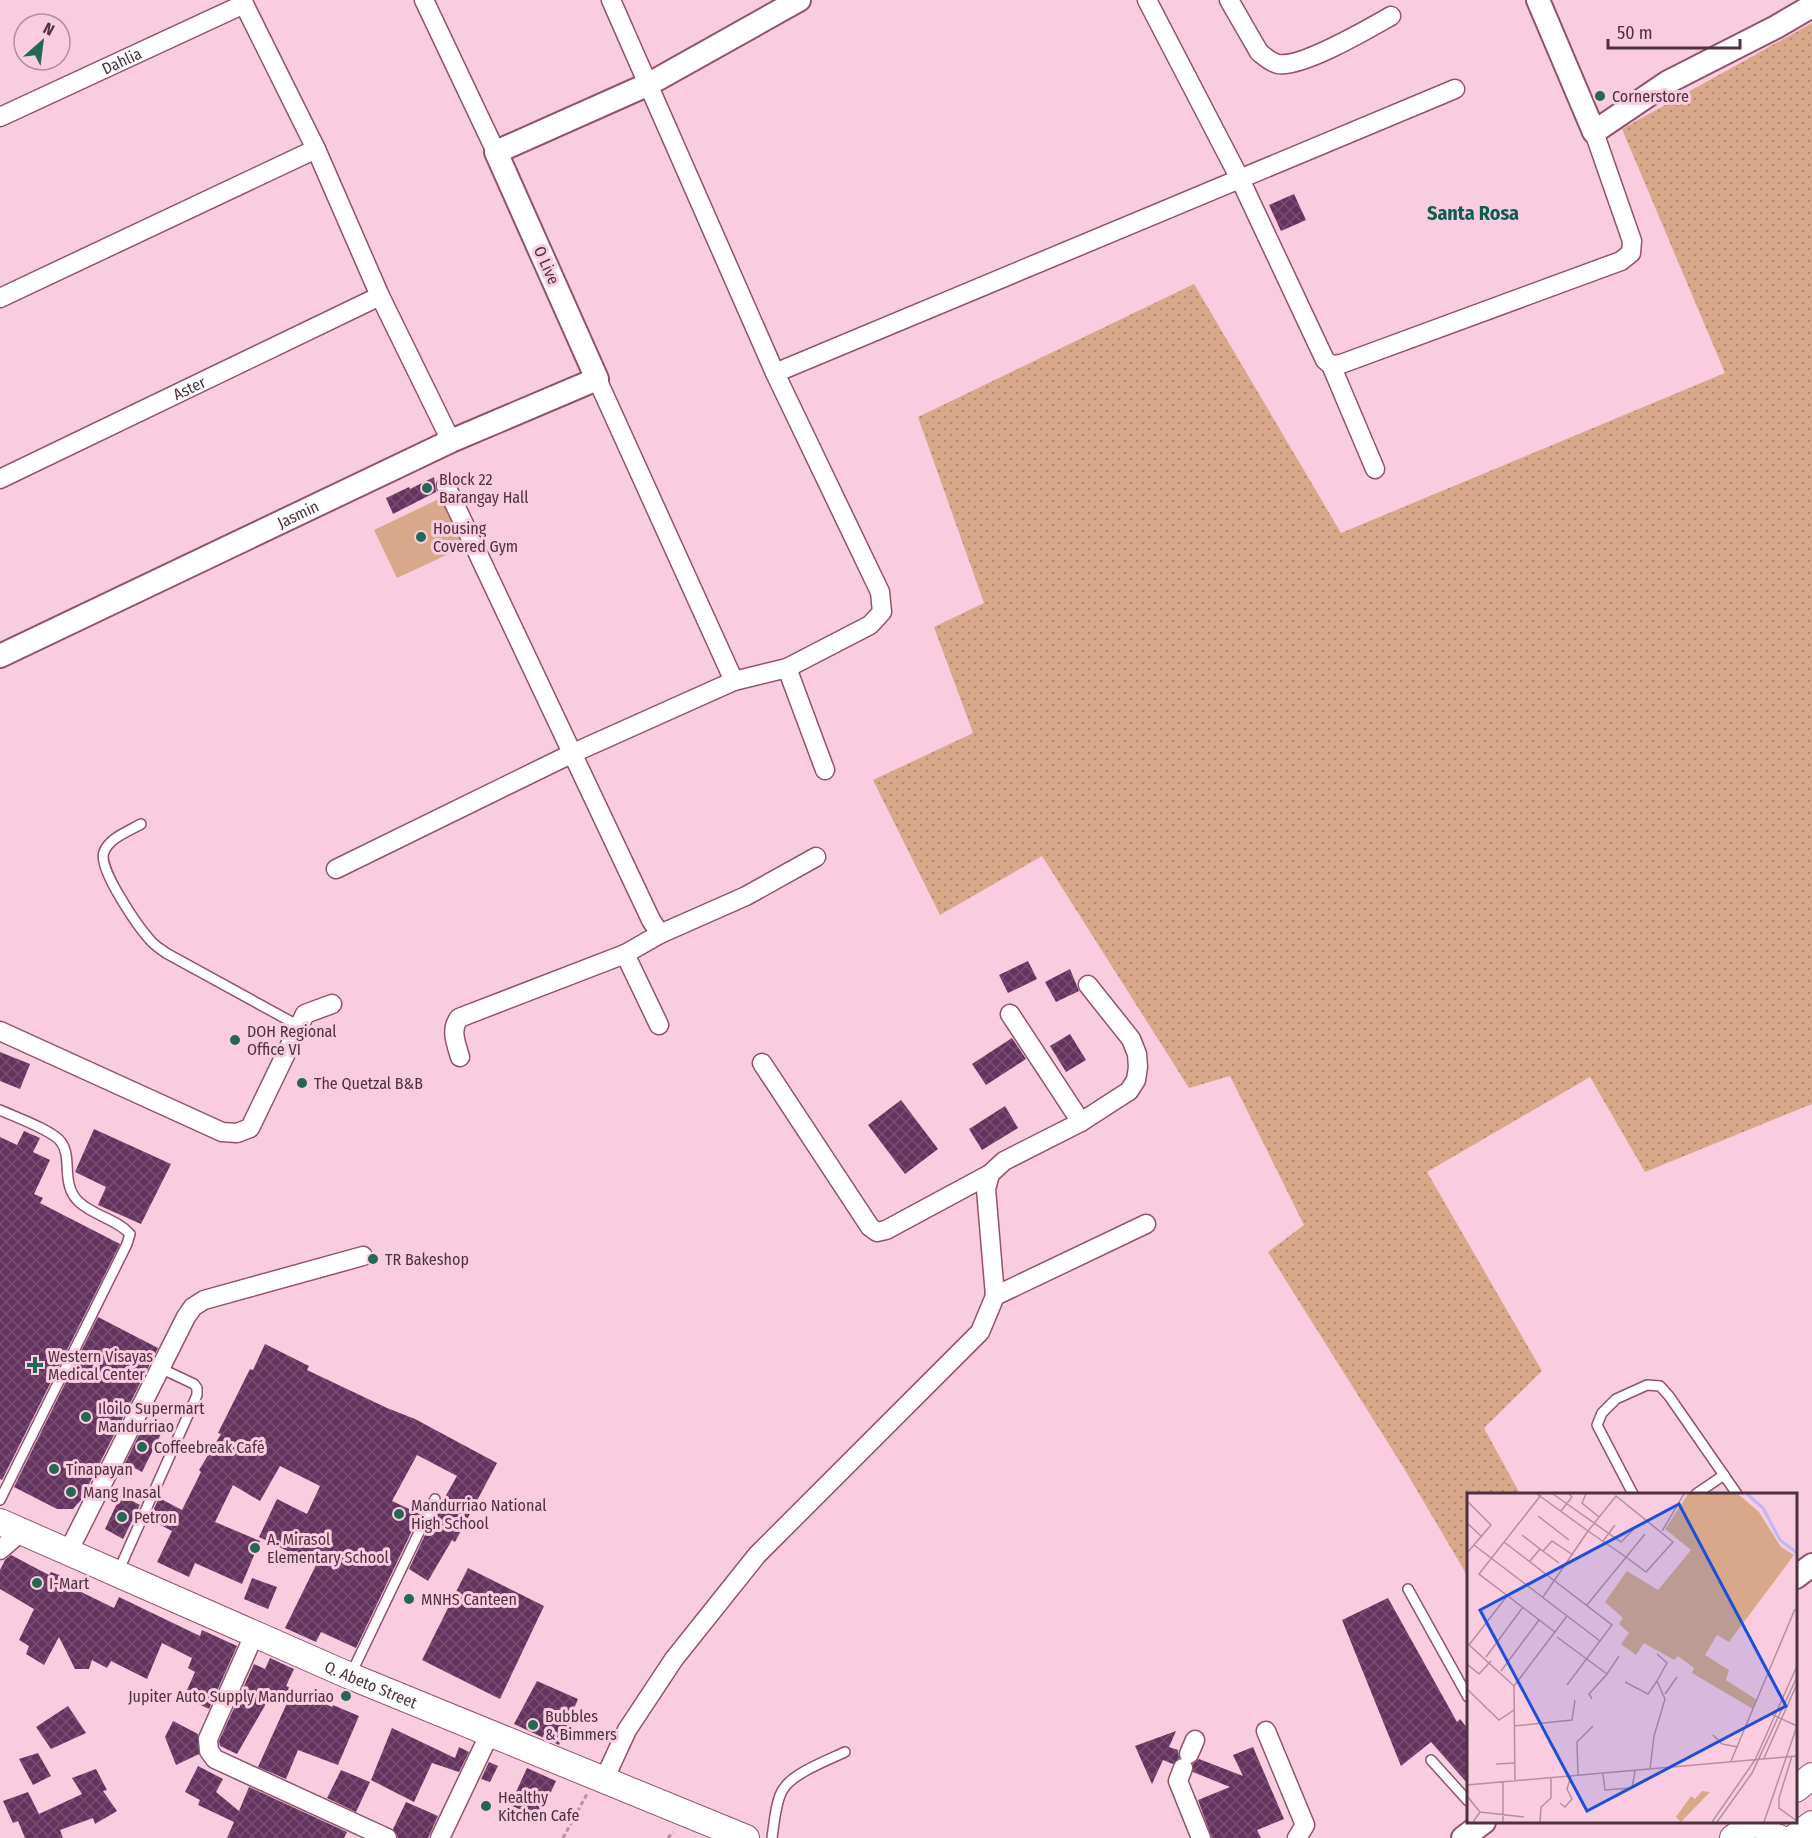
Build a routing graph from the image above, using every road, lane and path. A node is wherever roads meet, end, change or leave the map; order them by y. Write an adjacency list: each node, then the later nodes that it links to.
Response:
1 (424, 0): 15 (street)
2 (611, 0): 10 (street)
3 (799, 0): 10 (street)
4 (1147, 0): 16 (street)
5 (1229, 0): 9 (street)
6 (1538, 0): 13 (street)
7 (243, 2): 12 (street, Dahlia); 14 (street)
8 (1812, 6): 13 (street)
9 (1390, 16)
10 (649, 84): 15 (street); 20 (street)
11 (1455, 89): 16 (street)
12 (0, 117)
13 (1594, 132): 19 (street)
14 (316, 149): 17 (street); 18 (street)
15 (496, 152): 21 (street, O Live)
16 (1240, 179): 19 (street); 20 (street)
17 (380, 296): 22 (street); 24 (street, Aster)
18 (0, 298)
19 (1331, 365): 23 (street)
20 (775, 374): 27 (street)
21 (597, 379): 22 (street, Jasmin); 28 (street)
22 (451, 441): 26 (street, Jasmin)
23 (1375, 469)
24 (0, 479)
25 (446, 486): 29 (street)
26 (0, 656)
27 (787, 668): 28 (street); 30 (street)
28 (734, 681): 29 (street)
29 (572, 754): 33 (street); 34 (street)
30 (825, 770)
31 (141, 824): 40 (lane)
32 (816, 857): 34 (street)
33 (336, 869)
34 (660, 934): 35 (street)
35 (626, 954): 39 (street); 42 (street)
36 (1088, 984): 45 (street)
37 (332, 1004): 40 (street)
38 (1010, 1014): 45 (street)
39 (659, 1025)
40 (299, 1026): 41 (street)
41 (0, 1031)
42 (460, 1057)
43 (762, 1063): 46 (street)
44 (0, 1110): 56 (lane)
45 (1080, 1122): 46 (street)
46 (990, 1174): 49 (street)
47 (1146, 1224): 49 (street)
48 (363, 1256): 50 (street)
49 (995, 1296): 73 (street)
50 (160, 1368): 59 (street); 61 (lane)
51 (1724, 1474): 52 (lane); 53 (lane); 54 (lane)
52 (1632, 1493)
53 (1696, 1493)
54 (1736, 1493)
55 (435, 1499): 65 (lane)
56 (0, 1500)
57 (11, 1527): 58 (street); 59 (main road, Q. Abeto Street)
58 (0, 1550)
59 (68, 1552): 61 (main road, Q. Abeto Street)
60 (1812, 1564): 62 (street)
61 (117, 1574): 64 (main road, Q. Abeto Street)
62 (1797, 1576)
63 (1408, 1588): 66 (lane)
64 (254, 1635): 65 (main road, Q. Abeto Street); 80 (street)
65 (350, 1676): 68 (main road, Q. Abeto Street)
66 (1467, 1695)
67 (1266, 1731): 86 (street)
68 (490, 1733): 73 (main road, Q. Abeto Street); 81 (street)
69 (844, 1752): 84 (lane)
70 (1189, 1754): 85 (street)
71 (1431, 1760): 75 (lane)
72 (1812, 1776): 74 (main road)
73 (600, 1778): 82 (path); 83 (main road, Q. Abeto Street)
74 (1797, 1788)
75 (1467, 1800)
76 (1482, 1823): 87 (street)
77 (1752, 1823): 88 (main road)
78 (1766, 1823): 79 (main road)
79 (1794, 1834)
80 (387, 1838)
81 (440, 1838)
82 (563, 1838)
83 (746, 1838)
84 (772, 1838)
85 (1201, 1838)
86 (1297, 1838)
87 (1463, 1838)
88 (1733, 1838)

